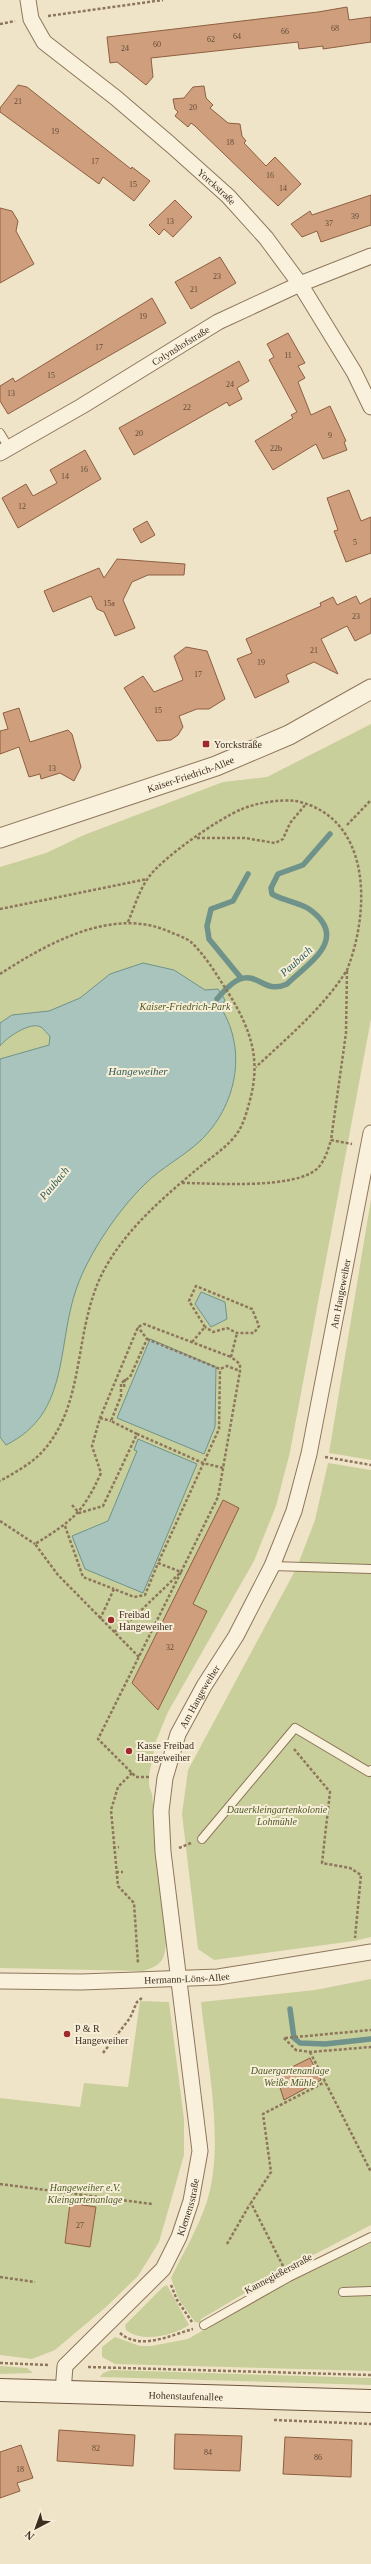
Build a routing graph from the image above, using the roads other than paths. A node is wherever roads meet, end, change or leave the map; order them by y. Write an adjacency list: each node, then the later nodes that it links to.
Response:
1 (28, 0): 3 (street, Yorckstraße)
2 (371, 256): 3 (street, Colynshofstraße)
3 (300, 284): 4 (street, Yorckstraße); 6 (street, Colynshofstraße)
4 (371, 407)
5 (0, 433): 6 (lane)
6 (4, 451)
7 (371, 689): 8 (street, Kaiser-Friedrich-Allee)
8 (0, 838)
9 (370, 1140): 10 (street, Am Hangeweiher)
10 (272, 1566): 11 (lane); 15 (street, Am Hangeweiher)
11 (371, 1568)
12 (371, 1770): 13 (lane)
13 (202, 1839)
14 (371, 1952): 15 (street, Hermann-Löns-Allee)
15 (180, 1979): 16 (street, Hermann-Löns-Allee); 22 (street, Klemensstraße)
16 (0, 1981)
17 (371, 2237): 20 (lane, Kannegießerstraße)
18 (371, 2291): 19 (lane)
19 (343, 2292)
20 (204, 2325)
21 (0, 2390): 22 (main road, Hohenstaufenallee)
22 (63, 2392): 23 (main road, Hohenstaufenallee)
23 (371, 2401)

